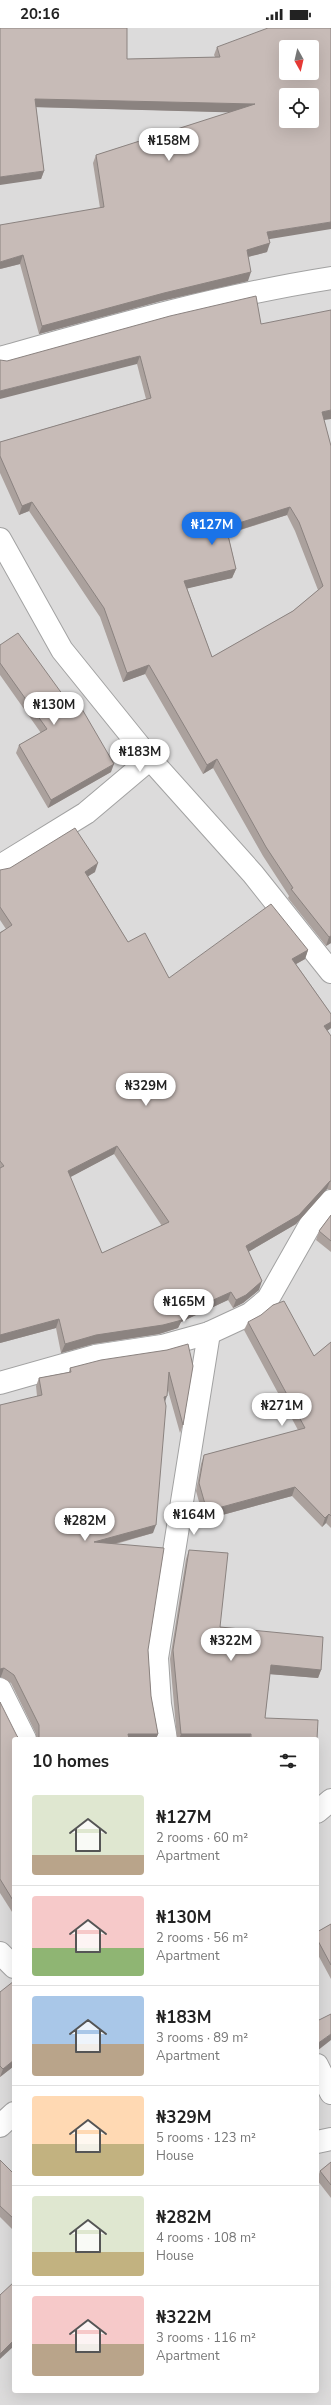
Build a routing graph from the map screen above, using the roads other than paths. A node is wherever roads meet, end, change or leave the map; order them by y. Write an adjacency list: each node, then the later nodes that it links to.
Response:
1 (331, 278): 2 (street)
2 (0, 358)
3 (0, 539): 4 (street)
4 (150, 759): 5 (street); 6 (street)
5 (0, 866)
6 (331, 972)
7 (331, 1201): 8 (street)
8 (209, 1333): 9 (street); 12 (street)
9 (0, 1383)
10 (0, 1689): 11 (street)
11 (24, 1737)
12 (166, 1737)
13 (331, 1800): 14 (street)
14 (319, 1810)
15 (0, 1954): 16 (street)
16 (12, 1965)
17 (319, 2069): 18 (street)
18 (331, 2093)
19 (12, 2115): 20 (street)
20 (0, 2126)
21 (331, 2139): 22 (street)
22 (319, 2142)

